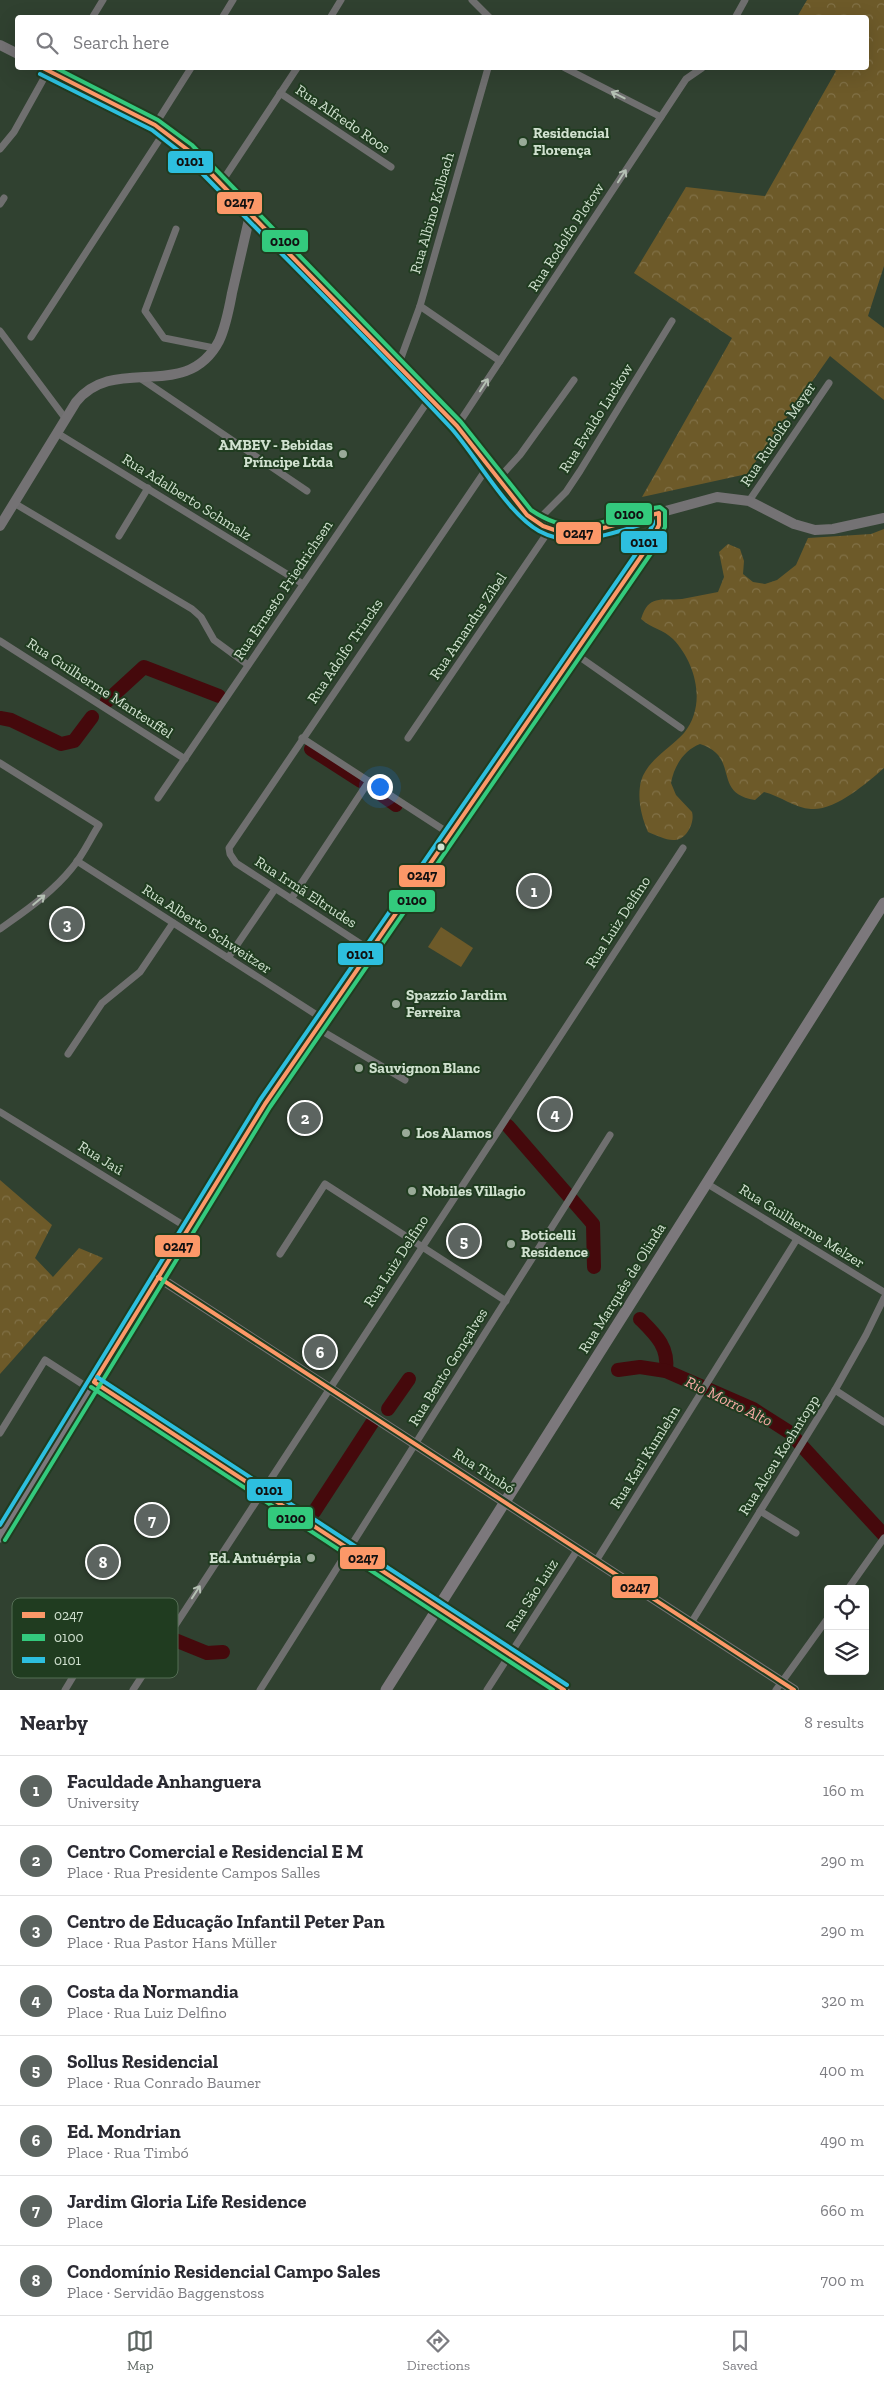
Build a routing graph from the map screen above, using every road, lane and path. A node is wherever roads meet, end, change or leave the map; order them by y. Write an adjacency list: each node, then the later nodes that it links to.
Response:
1 (103, 0): 6 (street)
2 (233, 0): 7 (street)
3 (341, 0): 8 (street)
4 (472, 0): 9 (street)
5 (745, 0): 10 (street)
6 (94, 15)
7 (224, 15)
8 (332, 15)
9 (487, 15)
10 (737, 15)
11 (0, 45): 12 (main road)
12 (15, 52)
13 (52, 70): 21 (main road); 23 (street)
14 (190, 70): 21 (street)
15 (296, 70): 19 (street)
16 (487, 70): 28 (street, Rua Albino Kolbach)
17 (569, 70): 20 (street, one-way to 17)
18 (699, 70): 20 (street, Rua Rodolfo Plotow)
19 (280, 93): 24 (street, Rua Alfredo Roos); 25 (street)
20 (661, 117): 33 (street, Rua Rodolfo Plotow, one-way to 20)
21 (155, 125): 22 (main road)
22 (165, 131): 25 (main road); 31 (street)
23 (0, 150)
24 (390, 167)
25 (220, 183): 26 (main road)
26 (250, 215): 32 (main road); 34 (main road)
27 (176, 229): 32 (street)
28 (420, 306): 33 (street); 34 (street, Rua Albino Kolbach)
29 (672, 322): 50 (street, Rua Evaldo Luckow)
30 (0, 331): 39 (street)
31 (32, 337)
32 (214, 348): 35 (main road)
33 (500, 361): 40 (street, Rua Rodolfo Plotow, one-way to 33)
34 (398, 366): 38 (main road)
35 (140, 378): 39 (main road); 45 (street)
36 (574, 380): 43 (street)
37 (829, 383): 46 (street, Rua Rudolfo Meyer)
38 (430, 398): 40 (main road); 54 (street, Rua Ernesto Friedrichsen)
39 (66, 418): 41 (main road)
40 (457, 426): 42 (main road)
41 (57, 433): 44 (street, Rua Adalberto Schmalz); 47 (main road)
42 (489, 465): 43 (main road); 59 (street, Rua Adolfo Trincks)
43 (499, 478): 50 (main road)
44 (148, 488): 53 (street); 54 (street, Rua Adalberto Schmalz)
45 (307, 491)
46 (749, 501): 48 (main road); 49 (main road)
47 (14, 503): 51 (main road); 57 (street)
48 (658, 513): 52 (main road); 56 (main road)
49 (884, 518)
50 (536, 522): 52 (main road)
51 (0, 526)
52 (550, 529): 60 (street, Rua Amandus Zibel)
53 (119, 536)
54 (303, 584): 57 (street, Rua Ernesto Friedrichsen)
55 (0, 641): 61 (street, Rua Guilherme Manteuffel)
56 (574, 654): 58 (street); 65 (main road)
57 (248, 665): 61 (street, Rua Ernesto Friedrichsen)
58 (680, 728)
59 (302, 738): 63 (street); 67 (street, Rua Adolfo Trincks)
60 (408, 738)
61 (185, 759): 64 (street, Rua Ernesto Friedrichsen)
62 (0, 763): 68 (street)
63 (369, 782): 65 (street); 70 (street)
64 (158, 798)
65 (450, 834): 74 (main road)
66 (683, 848): 84 (street, Rua Luiz Delfino)
67 (230, 854): 69 (street, Rua Irmã Eltrudes)
68 (77, 861): 72 (street, Rua Alberto Schweitzer); 73 (street, one-way to 68)
69 (275, 888): 70 (street, Rua Irmã Eltrudes); 75 (street)
70 (291, 899): 74 (street, Rua Irmã Eltrudes)
71 (884, 903): 81 (main road, Rua Marquês de Olinda)
72 (173, 923): 75 (street, Rua Alberto Schweitzer); 77 (street)
73 (0, 929)
74 (370, 950): 76 (main road)
75 (228, 958): 76 (street, Rua Alberto Schweitzer)
76 (320, 1023): 78 (street, Rua Alberto Schweitzer); 82 (main road)
77 (68, 1054)
78 (405, 1080)
79 (0, 1112): 82 (street, Rua Jaú)
80 (610, 1135): 89 (street, Rua Bento Gonçalves)
81 (706, 1183): 83 (street, Rua Guilherme Melzer); 97 (main road, Rua Marquês de Olinda)
82 (188, 1228): 86 (main road)
83 (797, 1239): 87 (street, Rua Guilherme Melzer); 104 (street, Rua Karl Kumlehn)
84 (422, 1246): 85 (street); 89 (street); 91 (street, Rua Luiz Delfino)
85 (280, 1254)
86 (158, 1277): 90 (main road); 91 (main road, Rua Timbó)
87 (884, 1292)
88 (884, 1298): 92 (street, Rua Alceu Koehntopp)
89 (506, 1301): 95 (street, Rua Bento Gonçalves)
90 (92, 1385): 94 (street); 96 (main road); 100 (main road)
91 (329, 1388): 95 (main road, Rua Timbó); 96 (street, Rua Luiz Delfino)
92 (835, 1390): 93 (street); 98 (street, Rua Alceu Koehntopp)
93 (884, 1422)
94 (0, 1433)
95 (416, 1444): 97 (main road, Rua Timbó); 102 (street, Rua Bento Gonçalves)
96 (261, 1492): 102 (main road); 107 (street, Rua Luiz Delfino, one-way to 96)
97 (505, 1502): 103 (main road, Rua Timbó); 106 (main road, Rua Marquês de Olinda)
98 (760, 1511): 99 (street); 108 (street, Rua Alceu Koehntopp)
99 (796, 1533)
100 (0, 1537)
101 (883, 1540): 105 (street)
102 (349, 1549): 106 (main road); 116 (street, Rua Bento Gonçalves)
103 (578, 1549): 104 (main road, Rua Timbó); 110 (street, Rua São Luiz)
104 (596, 1561): 108 (main road, Rua Timbó)
105 (851, 1585)
106 (438, 1607): 110 (main road); 117 (main road, Rua Marquês de Olinda)
107 (178, 1621)
108 (691, 1623): 113 (main road, Rua Timbó)
109 (824, 1624): 113 (street)
110 (510, 1655): 118 (street, Rua São Luiz); 119 (main road)
111 (72, 1678): 114 (street)
112 (141, 1678): 115 (street, Rua Luiz Delfino, one-way to 112)
113 (779, 1686): 120 (main road, Rua Timbó)
114 (65, 1690)
115 (133, 1690)
116 (260, 1690)
117 (386, 1690)
118 (487, 1690)
119 (564, 1690)
120 (794, 1690)

